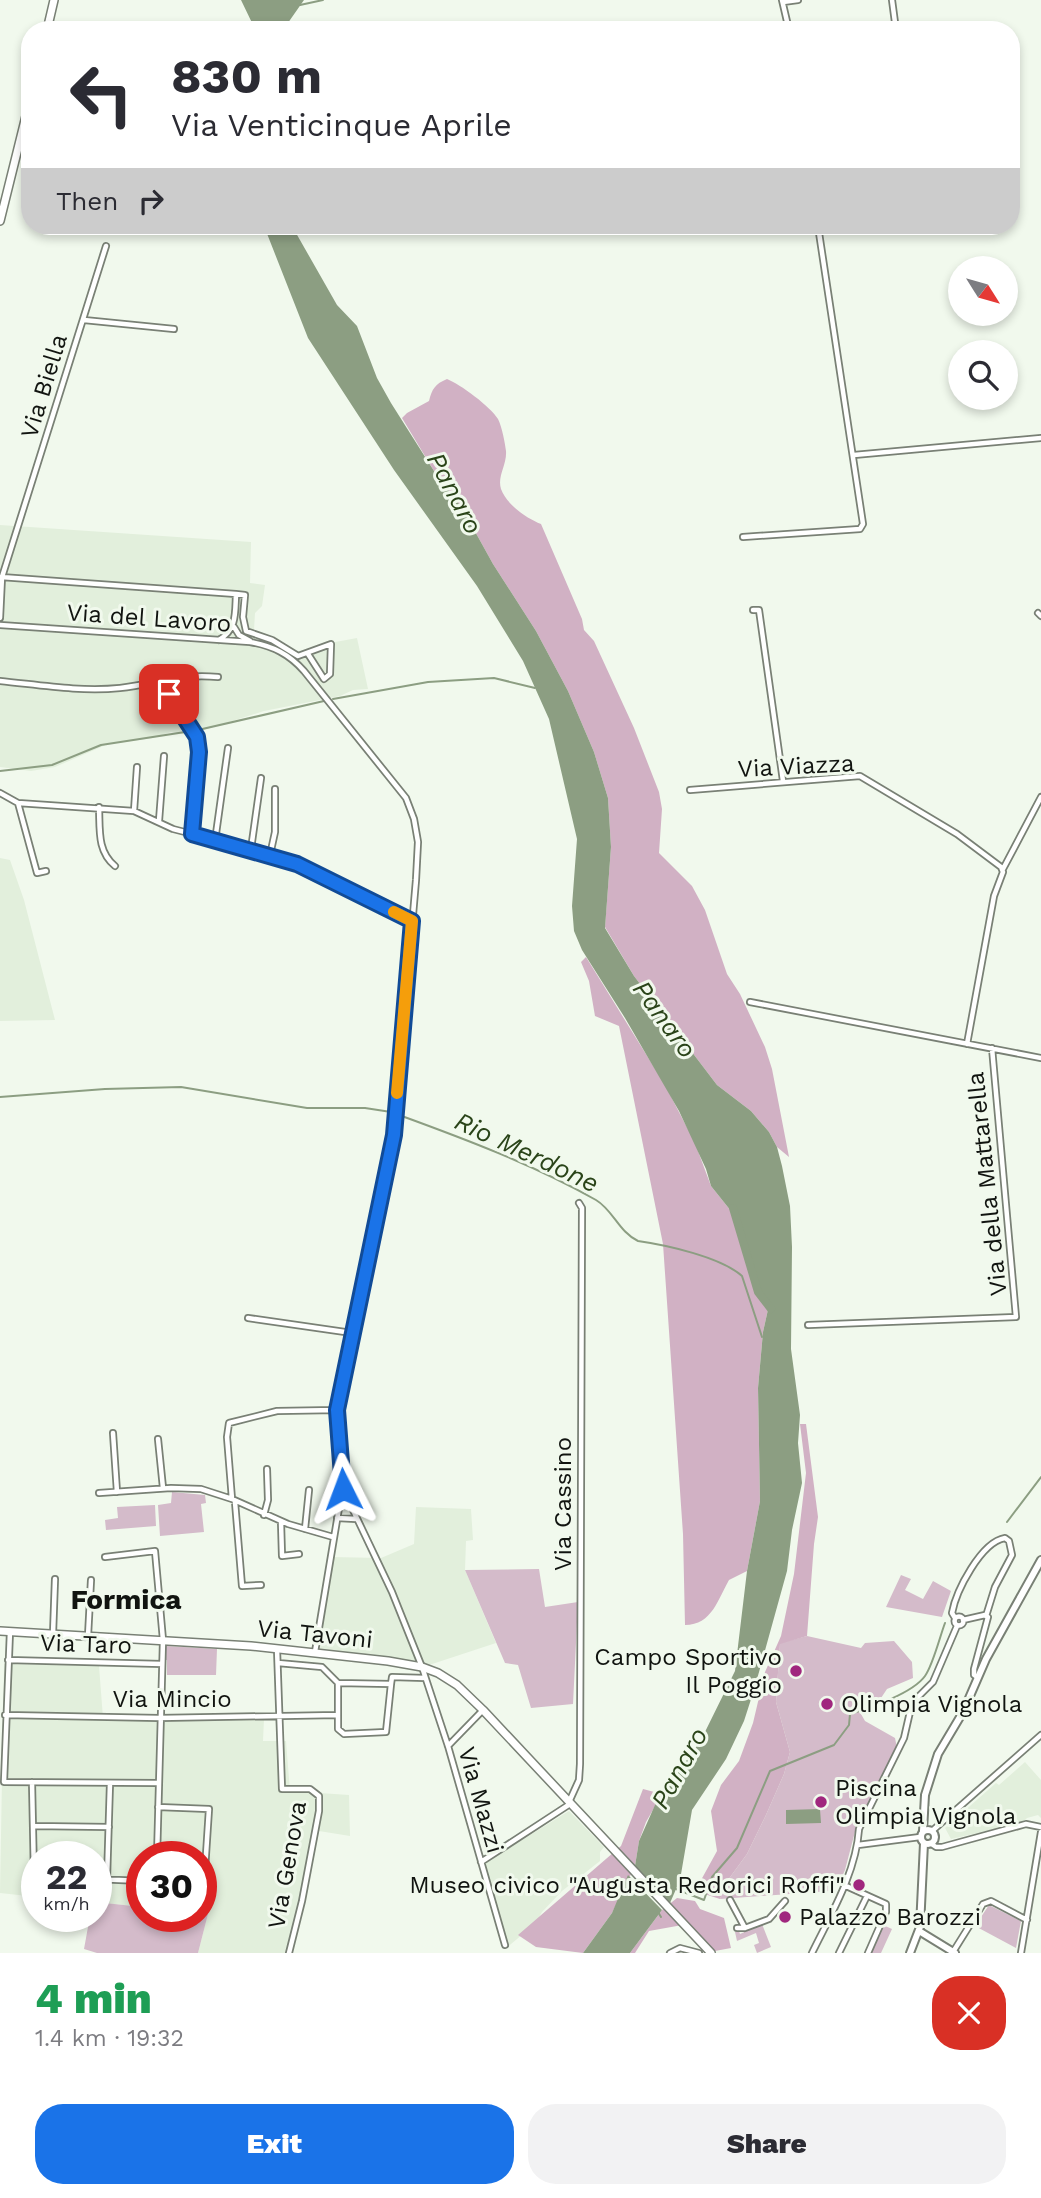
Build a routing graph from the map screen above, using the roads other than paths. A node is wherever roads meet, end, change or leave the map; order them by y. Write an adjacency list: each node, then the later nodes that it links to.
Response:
1 (54, 0): 5 (main road)
2 (798, 0): 4 (street)
3 (892, 0): 7 (street)
4 (783, 1): 6 (street)
5 (49, 21)
6 (787, 21)
7 (895, 21)
8 (21, 136): 9 (main road)
9 (0, 221)
10 (819, 235): 15 (street)
11 (106, 246): 12 (street, Via Biella)
12 (83, 320): 13 (street); 17 (street, Via Biella)
13 (174, 329)
14 (1041, 438): 15 (street)
15 (854, 455): 16 (street)
16 (743, 537)
17 (1, 577): 18 (street); 20 (street, Via Biella)
18 (236, 594): 22 (street); 25 (street)
19 (753, 610): 33 (street)
20 (0, 618)
21 (0, 625): 23 (street, Via del Lavoro)
22 (234, 627): 23 (street); 24 (street)
23 (219, 640): 24 (street, Via del Lavoro)
24 (250, 642): 49 (street, Via del Lavoro)
25 (308, 654): 25 (street)
26 (218, 677): 28 (street)
27 (0, 681): 28 (street)
28 (162, 681): 42 (street)
29 (228, 748): 43 (street)
30 (164, 756): 41 (street)
31 (137, 767): 40 (street)
32 (261, 778): 44 (street)
33 (783, 781): 35 (street, Via Viazza); 47 (street, Via Viazza)
34 (275, 789): 45 (street)
35 (690, 790)
36 (0, 793): 38 (street)
37 (1041, 797): 47 (street)
38 (18, 803): 39 (street); 48 (street)
39 (99, 807): 40 (street); 46 (street)
40 (134, 811): 41 (street)
41 (159, 821): 42 (street)
42 (192, 834): 43 (street)
43 (215, 841): 44 (street)
44 (251, 849): 45 (street)
45 (270, 855): 49 (street)
46 (115, 866)
47 (1003, 869): 51 (street)
48 (46, 871)
49 (412, 921): 57 (street)
50 (750, 1002): 51 (street)
51 (967, 1044): 52 (street)
52 (992, 1048): 53 (street); 56 (street, Via della Mattarella)
53 (1041, 1058)
54 (579, 1203): 110 (street, Via Cassino)
55 (248, 1318): 57 (street)
56 (808, 1325)
57 (352, 1333): 58 (street)
58 (337, 1410): 63 (street); 67 (street)
59 (113, 1433): 65 (street)
60 (158, 1439): 62 (street)
61 (267, 1469): 68 (street)
62 (163, 1488): 65 (street); 67 (street)
63 (343, 1489): 69 (street); 70 (street, Via Mazzi)
64 (309, 1490): 72 (street)
65 (117, 1492): 66 (street)
66 (99, 1493)
67 (234, 1500): 68 (street); 79 (street)
68 (264, 1514): 71 (street)
69 (337, 1518): 70 (street); 73 (street)
70 (357, 1519): 95 (street, Via Mazzi)
71 (281, 1522): 72 (street); 74 (street)
72 (305, 1529): 73 (street)
73 (333, 1537): 90 (street)
74 (299, 1554)
75 (106, 1557): 88 (street)
76 (1041, 1560): 96 (main road)
77 (55, 1579): 86 (street)
78 (91, 1580): 87 (street)
79 (261, 1585)
80 (986, 1616): 81 (street); 82 (street); 96 (street)
81 (955, 1618): 82 (street); 83 (street)
82 (963, 1620): 83 (street)
83 (957, 1626): 122 (street)
84 (0, 1631): 85 (main road, Via Tavoni)
85 (10, 1632): 86 (main road, Via Tavoni); 91 (street)
86 (53, 1634): 87 (main road, Via Tavoni)
87 (88, 1636): 88 (main road, Via Tavoni)
88 (163, 1640): 89 (main road, Via Tavoni); 92 (street)
89 (277, 1648): 90 (main road, Via Tavoni); 93 (street, Via Genova)
90 (317, 1652): 94 (street); 95 (main road, Via Tavoni)
91 (8, 1660): 92 (street, Via Taro); 101 (street)
92 (162, 1664): 104 (street)
93 (278, 1664): 94 (street); 102 (street, Via Genova)
94 (322, 1667): 98 (street)
95 (422, 1667): 97 (street, Via Mazzi); 100 (main road, Via Tavoni)
96 (977, 1677): 117 (main road)
97 (425, 1678): 99 (street); 106 (street, Via Mazzi)
98 (338, 1683): 99 (street); 103 (street)
99 (391, 1684): 103 (street)
100 (483, 1710): 106 (street); 110 (main road, Via Tavoni)
101 (5, 1715): 104 (street, Via Mincio); 107 (street)
102 (280, 1715): 103 (street, Via Mincio); 104 (street, Via Mincio); 136 (street, Via Genova)
103 (338, 1715)
104 (159, 1718): 109 (street)
105 (1041, 1735): 115 (street)
106 (447, 1746): 123 (street, Via Mazzi)
107 (32, 1782): 108 (street); 112 (street)
108 (110, 1783): 109 (street); 113 (street)
109 (158, 1783): 111 (street)
110 (569, 1803): 123 (street); 139 (main road, Via Tavoni)
111 (158, 1807): 120 (street); 121 (street)
112 (33, 1826): 113 (street); 118 (street)
113 (109, 1827): 119 (street)
114 (1041, 1827): 117 (street)
115 (932, 1831): 117 (main road); 117 (main road)
116 (1041, 1832): 126 (street)
117 (924, 1838): 122 (street); 133 (main road)
118 (33, 1841)
119 (108, 1841)
120 (157, 1841)
121 (207, 1841)
122 (858, 1846): 124 (street)
123 (481, 1862): 134 (street, Via Mazzi)
124 (844, 1885): 125 (street); 140 (street)
125 (867, 1896): 141 (street); 142 (street)
126 (1031, 1897): 127 (street); 130 (street)
127 (1041, 1898)
128 (730, 1900): 132 (street)
129 (785, 1901): 132 (street)
130 (1027, 1920): 135 (street); 144 (street)
131 (737, 1928): 132 (street)
132 (745, 1928)
133 (919, 1931): 135 (main road); 143 (main road)
134 (505, 1945)
135 (954, 1952)
136 (289, 1953)
137 (670, 1953): 138 (street)
138 (699, 1953)
139 (711, 1953)
140 (812, 1953)
141 (839, 1953)
142 (868, 1953)
143 (910, 1953)
144 (1021, 1953)

